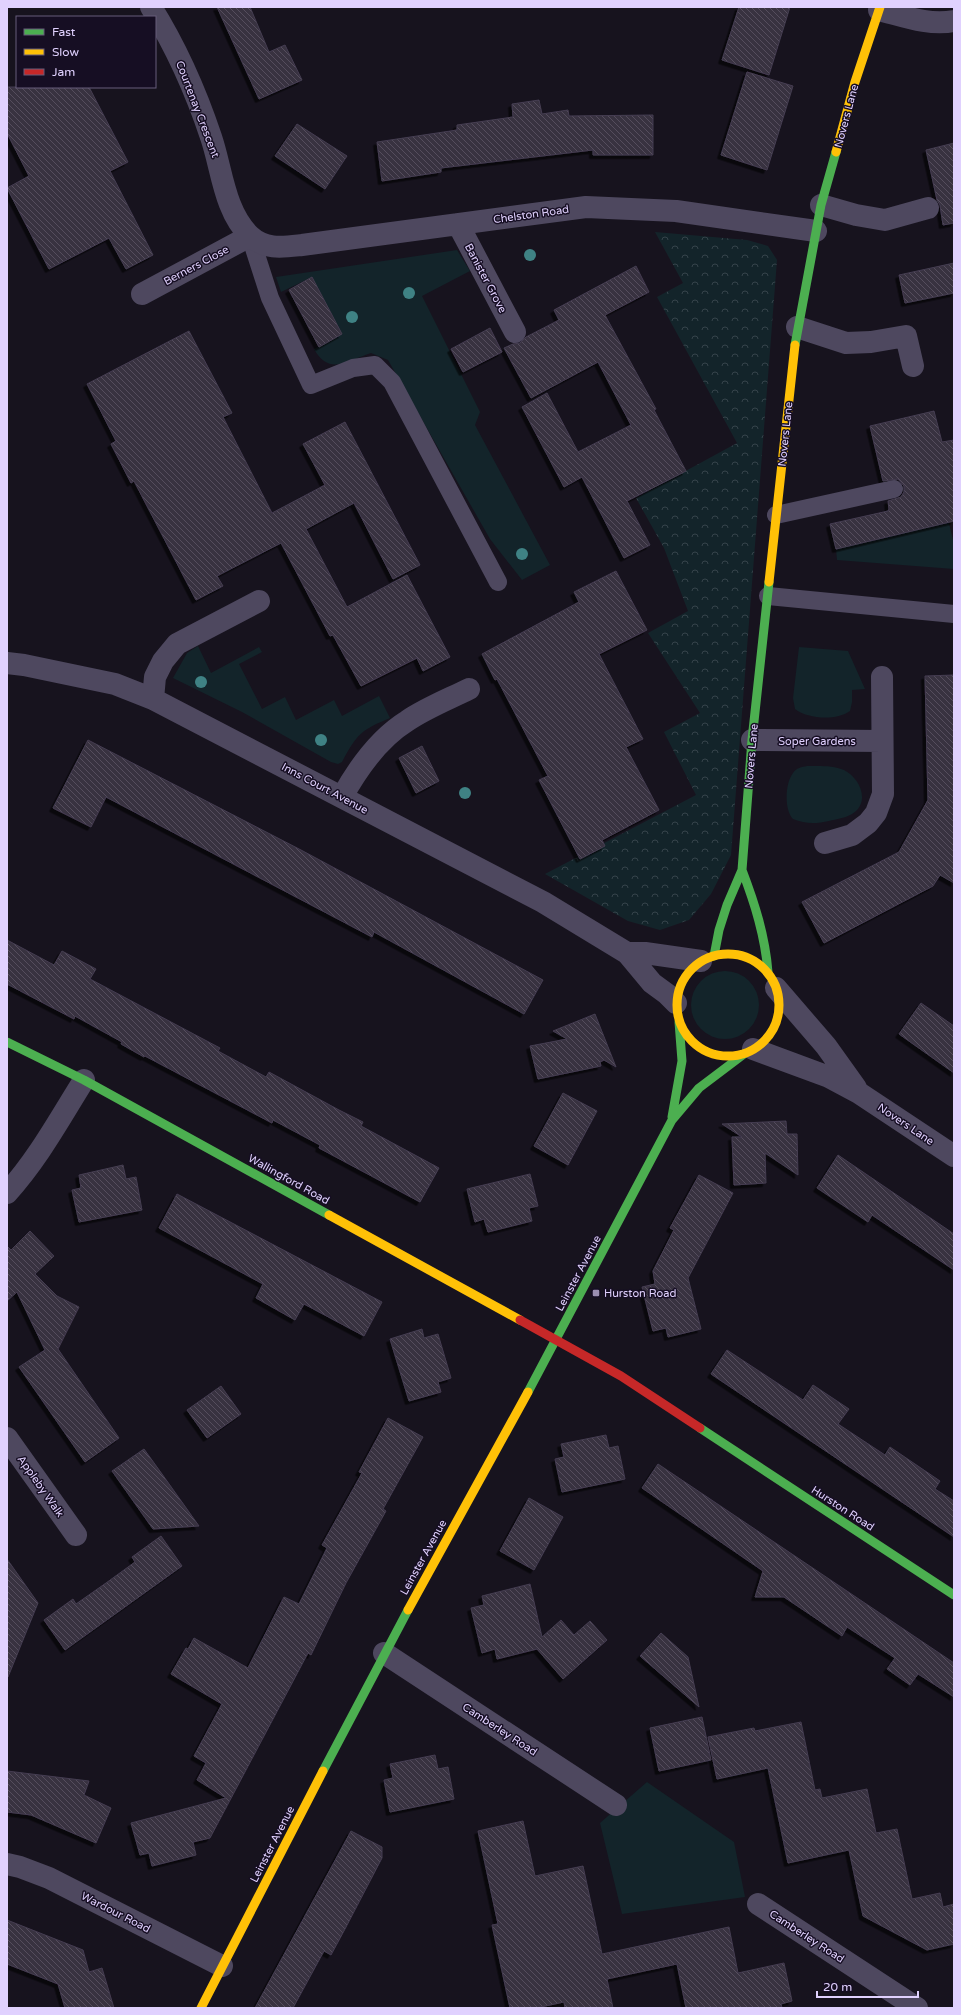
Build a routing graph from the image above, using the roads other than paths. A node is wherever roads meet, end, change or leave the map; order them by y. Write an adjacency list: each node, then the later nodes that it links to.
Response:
1 (151, 7): 8 (street, Courtenay Crescent)
2 (880, 8): 3 (street); 4 (street, Novers Lane)
3 (954, 21)
4 (821, 205): 5 (street); 7 (street, Novers Lane)
5 (928, 208)
6 (458, 224): 7 (street, Chelston Road); 8 (street, Chelston Road); 11 (street, Banister Grove)
7 (816, 231): 10 (street, Novers Lane)
8 (250, 236): 9 (street, Berners Close); 15 (lane)
9 (142, 294)
10 (797, 327): 12 (street); 14 (street, Novers Lane)
11 (515, 332)
12 (913, 366)
13 (894, 489): 14 (lane)
14 (776, 515): 16 (street, Novers Lane)
15 (498, 582)
16 (768, 596): 18 (lane); 23 (street, Novers Lane)
17 (259, 601): 22 (street)
18 (954, 614)
19 (7, 663): 22 (street, Inns Court Avenue)
20 (882, 677): 24 (street)
21 (469, 689): 25 (street)
22 (153, 699): 25 (street, Inns Court Avenue)
23 (752, 740): 24 (street, Soper Gardens); 27 (street, Novers Lane)
24 (882, 741): 26 (street)
25 (342, 797): 28 (street, Inns Court Avenue)
26 (825, 843)
27 (742, 870): 29 (street, Novers Lane); 30 (street, Novers Lane)
28 (627, 953): 29 (street); 31 (street, Inns Court Avenue)
29 (708, 958): 30 (street); 31 (street)
30 (772, 980): 33 (street); 35 (street, Novers Lane)
31 (677, 1012): 33 (street); 36 (street, Leinster Avenue)
32 (7, 1042): 34 (street, Wallingford Road)
33 (748, 1051): 35 (street, Novers Lane); 36 (street, Leinster Avenue)
34 (84, 1080): 38 (street); 39 (street, Wallingford Road)
35 (859, 1093): 37 (street, Novers Lane)
36 (672, 1120): 39 (street, Leinster Avenue)
37 (954, 1156)
38 (7, 1193)
39 (557, 1340): 42 (street, Hurston Road); 43 (street, Leinster Avenue)
40 (7, 1438): 41 (street, Appleby Walk)
41 (76, 1535)
42 (954, 1595)
43 (384, 1653): 44 (street, Camberley Road); 47 (street, Leinster Avenue)
44 (616, 1805)
45 (7, 1864): 47 (street, Wardour Road)
46 (758, 1904): 49 (street, Camberley Road)
47 (222, 1966): 48 (street, Leinster Avenue)
48 (200, 2008)
49 (917, 2008)

